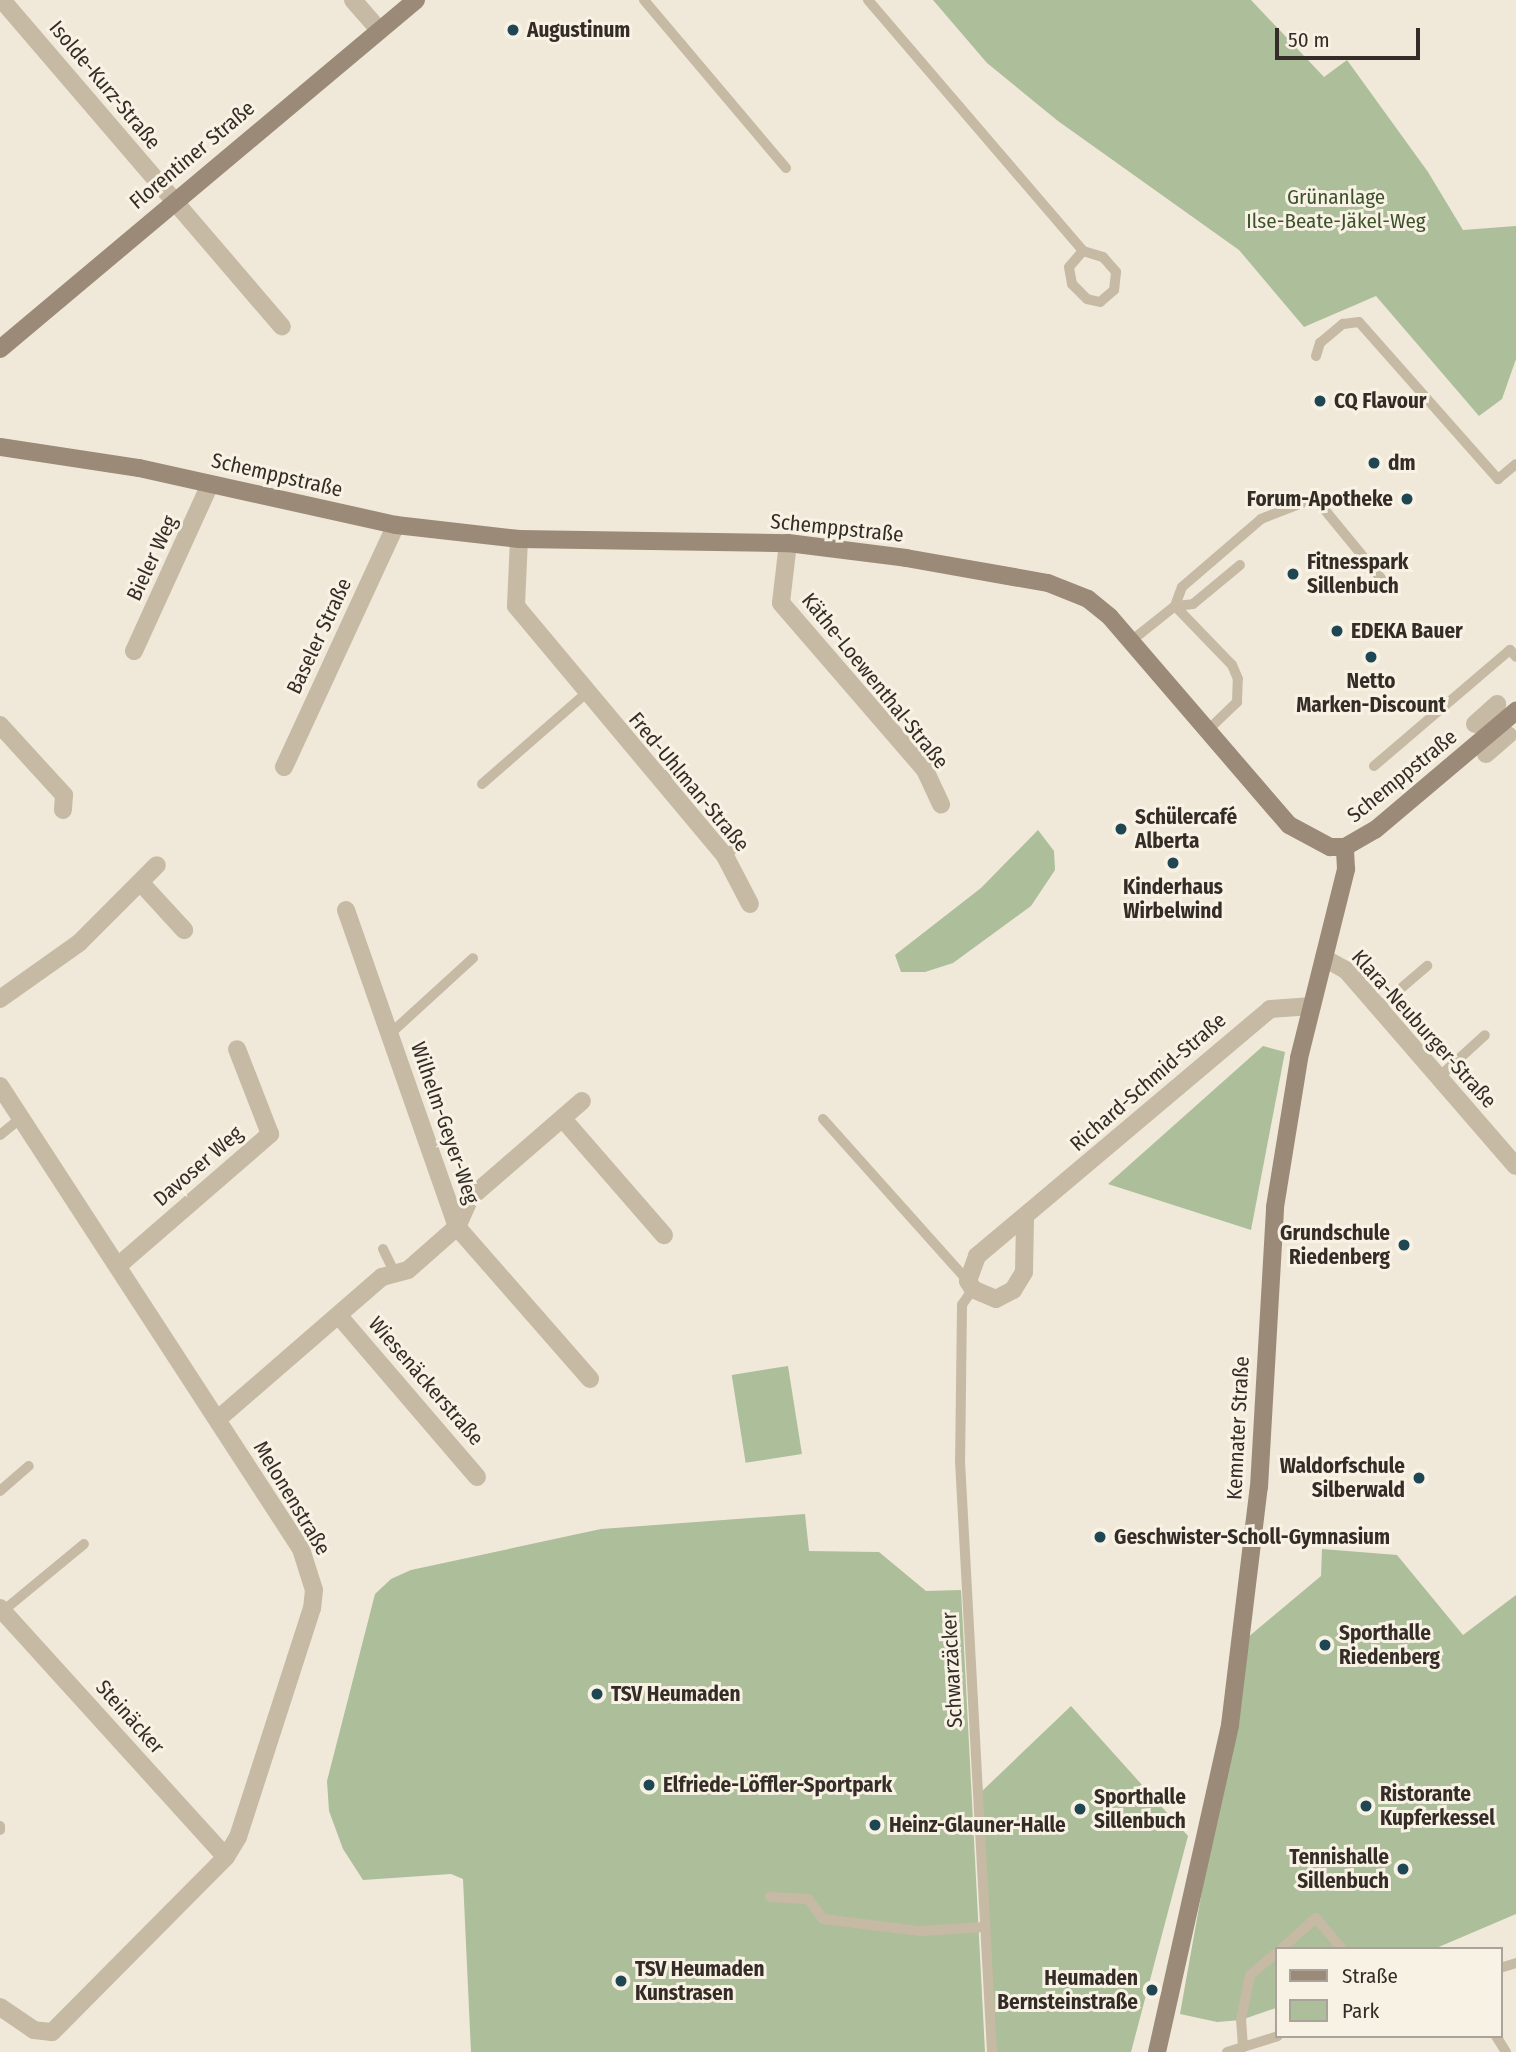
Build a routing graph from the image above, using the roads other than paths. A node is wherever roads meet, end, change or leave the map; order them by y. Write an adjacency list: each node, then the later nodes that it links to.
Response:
1 (2, 0): 8 (street, Isolde-Kurz-Straße)
2 (353, 0): 6 (street)
3 (416, 0): 6 (street, Florentiner Straße)
4 (644, 0): 7 (lane)
5 (868, 0): 9 (lane)
6 (378, 29): 8 (street, Florentiner Straße)
7 (786, 168)
8 (173, 200): 10 (street, Isolde-Kurz-Straße); 11 (street, Florentiner Straße)
9 (1083, 251): 9 (lane)
10 (282, 327)
11 (0, 348)
12 (1316, 356): 14 (lane)
13 (0, 447): 15 (street, Schemppstraße)
14 (1516, 464)
15 (210, 484): 16 (street, Schemppstraße); 23 (street, Bieler Weg)
16 (396, 525): 17 (street, Schemppstraße); 34 (street, Baseler Straße)
17 (519, 539): 18 (street, Schemppstraße); 25 (street, Fred-Uhlman-Straße)
18 (788, 543): 22 (street, Schemppstraße); 38 (street, Käthe-Loewenthal-Straße)
19 (1240, 565): 21 (lane)
20 (1384, 582): 21 (lane)
21 (1175, 606): 22 (lane); 30 (lane)
22 (1131, 641): 30 (street, Schemppstraße)
23 (134, 650)
24 (1516, 657): 33 (lane)
25 (585, 694): 36 (street, Fred-Uhlman-Straße); 37 (lane)
26 (1497, 704): 28 (street)
27 (1516, 711): 41 (street, Schemppstraße)
28 (1475, 724)
29 (0, 725): 39 (street)
30 (1207, 731): 41 (street, Schemppstraße)
31 (1508, 735): 32 (street)
32 (1486, 754)
33 (1374, 766)
34 (284, 767)
35 (677, 767): 36 (lane)
36 (660, 782): 42 (street, Fred-Uhlman-Straße)
37 (482, 784)
38 (941, 804)
39 (63, 810)
40 (741, 842): 42 (lane)
41 (1345, 848): 49 (street, Kemnater Straße)
42 (725, 856): 45 (street, Fred-Uhlman-Straße)
43 (157, 865): 44 (street)
44 (141, 883): 47 (street); 51 (street)
45 (750, 904)
46 (346, 910): 54 (street, Wilhelm-Geyer-Weg)
47 (184, 930)
48 (473, 958): 54 (lane, Wilhelm-Geyer-Weg)
49 (1324, 958): 52 (street, Kemnater Straße); 53 (street, Klara-Neuburger-Straße)
50 (1427, 966): 53 (lane)
51 (0, 999)
52 (1312, 1006): 65 (street, Richard-Schmid-Straße); 90 (street, Kemnater Straße)
53 (1378, 1008): 57 (street, Klara-Neuburger-Straße)
54 (391, 1033): 66 (street, Wilhelm-Geyer-Weg)
55 (1485, 1035): 57 (lane)
56 (237, 1049): 69 (street, Davoser Weg)
57 (1439, 1077): 64 (street, Klara-Neuburger-Straße)
58 (0, 1086): 60 (street, Melonenstraße)
59 (582, 1101): 61 (street, Wiesenäckerstraße)
60 (21, 1118): 63 (lane); 69 (street, Melonenstraße)
61 (563, 1119): 66 (street, Wiesenäckerstraße); 67 (street)
62 (823, 1119): 71 (lane)
63 (0, 1135)
64 (1516, 1166)
65 (1025, 1220): 71 (street, Richard-Schmid-Straße); 71 (street)
66 (457, 1227): 70 (street, Wiesenäckerstraße); 73 (street)
67 (664, 1235)
68 (383, 1249): 70 (lane)
69 (118, 1265): 74 (street, Melonenstraße)
70 (394, 1272): 72 (street, Wiesenäckerstraße)
71 (970, 1285): 82 (lane, Schwarzäcker)
72 (339, 1316): 74 (street, Wiesenäckerstraße); 76 (street, Wiesenäckerstraße)
73 (590, 1379)
74 (218, 1419): 80 (street, Melonenstraße)
75 (29, 1465): 77 (lane)
76 (477, 1477)
77 (0, 1491)
78 (84, 1544): 79 (lane)
79 (1, 1610): 80 (street, Steinäcker)
80 (226, 1857): 86 (street, Melonenstraße)
81 (770, 1897): 82 (lane)
82 (985, 1927): 89 (lane, Schwarzäcker)
83 (1283, 1947): 84 (lane)
84 (1340, 1947)
85 (1274, 1955): 88 (lane)
86 (0, 2007)
87 (1274, 2037): 88 (lane)
88 (1243, 2047): 91 (lane)
89 (992, 2052)
90 (1157, 2052)
91 (1227, 2052)

